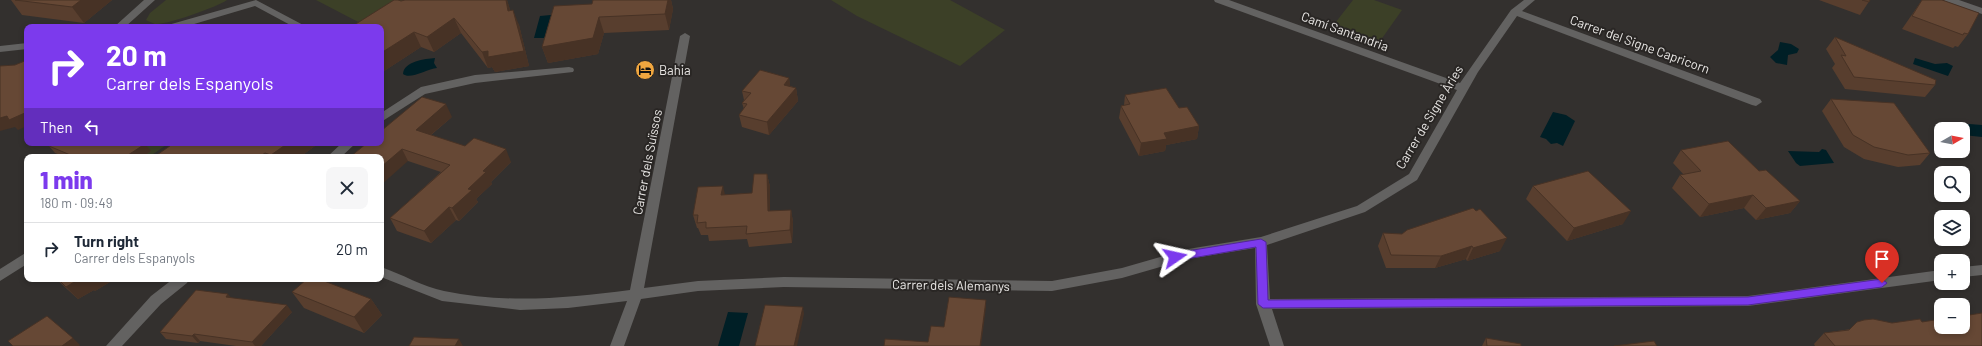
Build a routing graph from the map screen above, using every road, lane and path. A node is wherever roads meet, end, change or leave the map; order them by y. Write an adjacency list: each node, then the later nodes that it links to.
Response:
1 (150, 0): 7 (street)
2 (1219, 0): 14 (street, Camí Santandria)
3 (1530, 0): 6 (street, Carrer de Signe Àries)
4 (1949, 0): 5 (street)
5 (1982, 11)
6 (1515, 12): 14 (street, Carrer de Signe Àries); 15 (street, Carrer del Signe Capricorn)
7 (122, 24)
8 (183, 24): 9 (street)
9 (296, 24)
10 (685, 36): 27 (street, Carrer dels Suïssos)
11 (24, 46): 12 (street)
12 (0, 49)
13 (569, 70): 16 (street)
14 (1462, 88): 19 (street, Carrer de Signe Àries)
15 (1756, 102)
16 (384, 116)
17 (346, 146): 18 (street)
18 (337, 154)
19 (1261, 242): 27 (street, Carrer dels Alemanys); 28 (street)
20 (24, 259): 24 (street)
21 (1982, 270): 22 (street)
22 (1970, 271)
23 (384, 273): 27 (street, Carrer dels Alemanys)
24 (0, 276)
25 (1934, 276): 28 (street)
26 (178, 282): 29 (street)
27 (636, 294): 30 (street, Carrer dels Suïssos)
28 (1263, 304): 31 (street)
29 (113, 346)
30 (617, 346)
31 (1277, 346)

